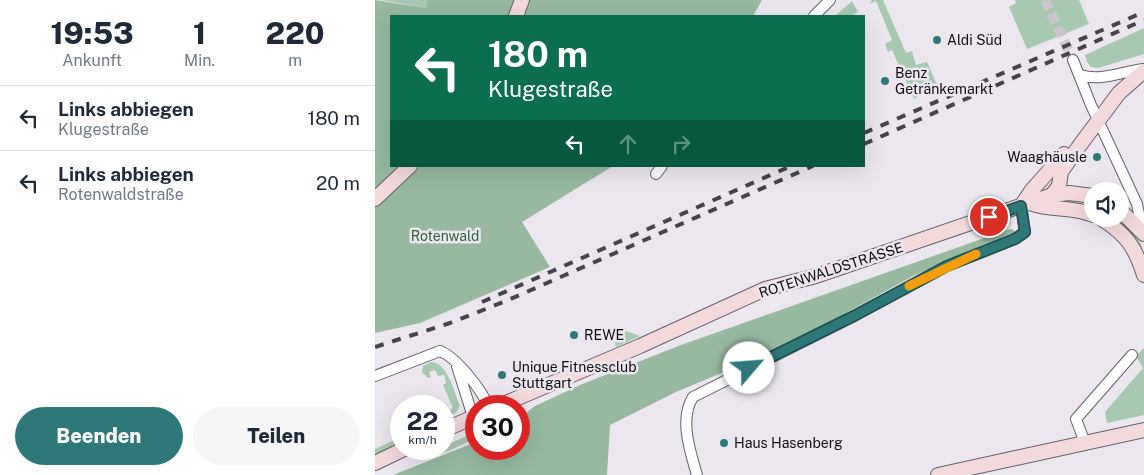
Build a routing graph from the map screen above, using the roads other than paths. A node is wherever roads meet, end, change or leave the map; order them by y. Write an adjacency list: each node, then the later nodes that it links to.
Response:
1 (523, 0): 3 (main road)
2 (830, 0): 4 (street)
3 (516, 15)
4 (815, 15)
5 (1073, 60): 7 (street)
6 (1144, 70): 7 (street); 8 (main road)
7 (1080, 75): 8 (street)
8 (1098, 122): 9 (main road); 19 (street)
9 (1080, 145): 11 (main road); 14 (main road)
10 (409, 167): 13 (main road)
11 (1057, 191): 12 (main road, ROTENWALDSTRASSE); 14 (main road, ROTENWALDSTRASSE); 15 (main road)
12 (1084, 195)
13 (375, 199)
14 (1025, 205): 15 (main road, ROTENWALDSTRASSE); 26 (main road, ROTENWALDSTRASSE); 31 (street)
15 (1076, 209): 16 (main road, ROTENWALDSTRASSE)
16 (1084, 212)
17 (1129, 219): 19 (main road)
18 (1115, 227): 20 (main road)
19 (1143, 232)
20 (1144, 275)
21 (1132, 355): 28 (street)
22 (457, 365): 23 (street); 24 (street); 25 (street)
23 (375, 376)
24 (468, 395)
25 (484, 395)
26 (525, 395)
27 (1144, 430): 28 (main road)
28 (1085, 443): 32 (main road)
29 (390, 456): 30 (main road)
30 (375, 463)
31 (697, 475)
32 (938, 475)

